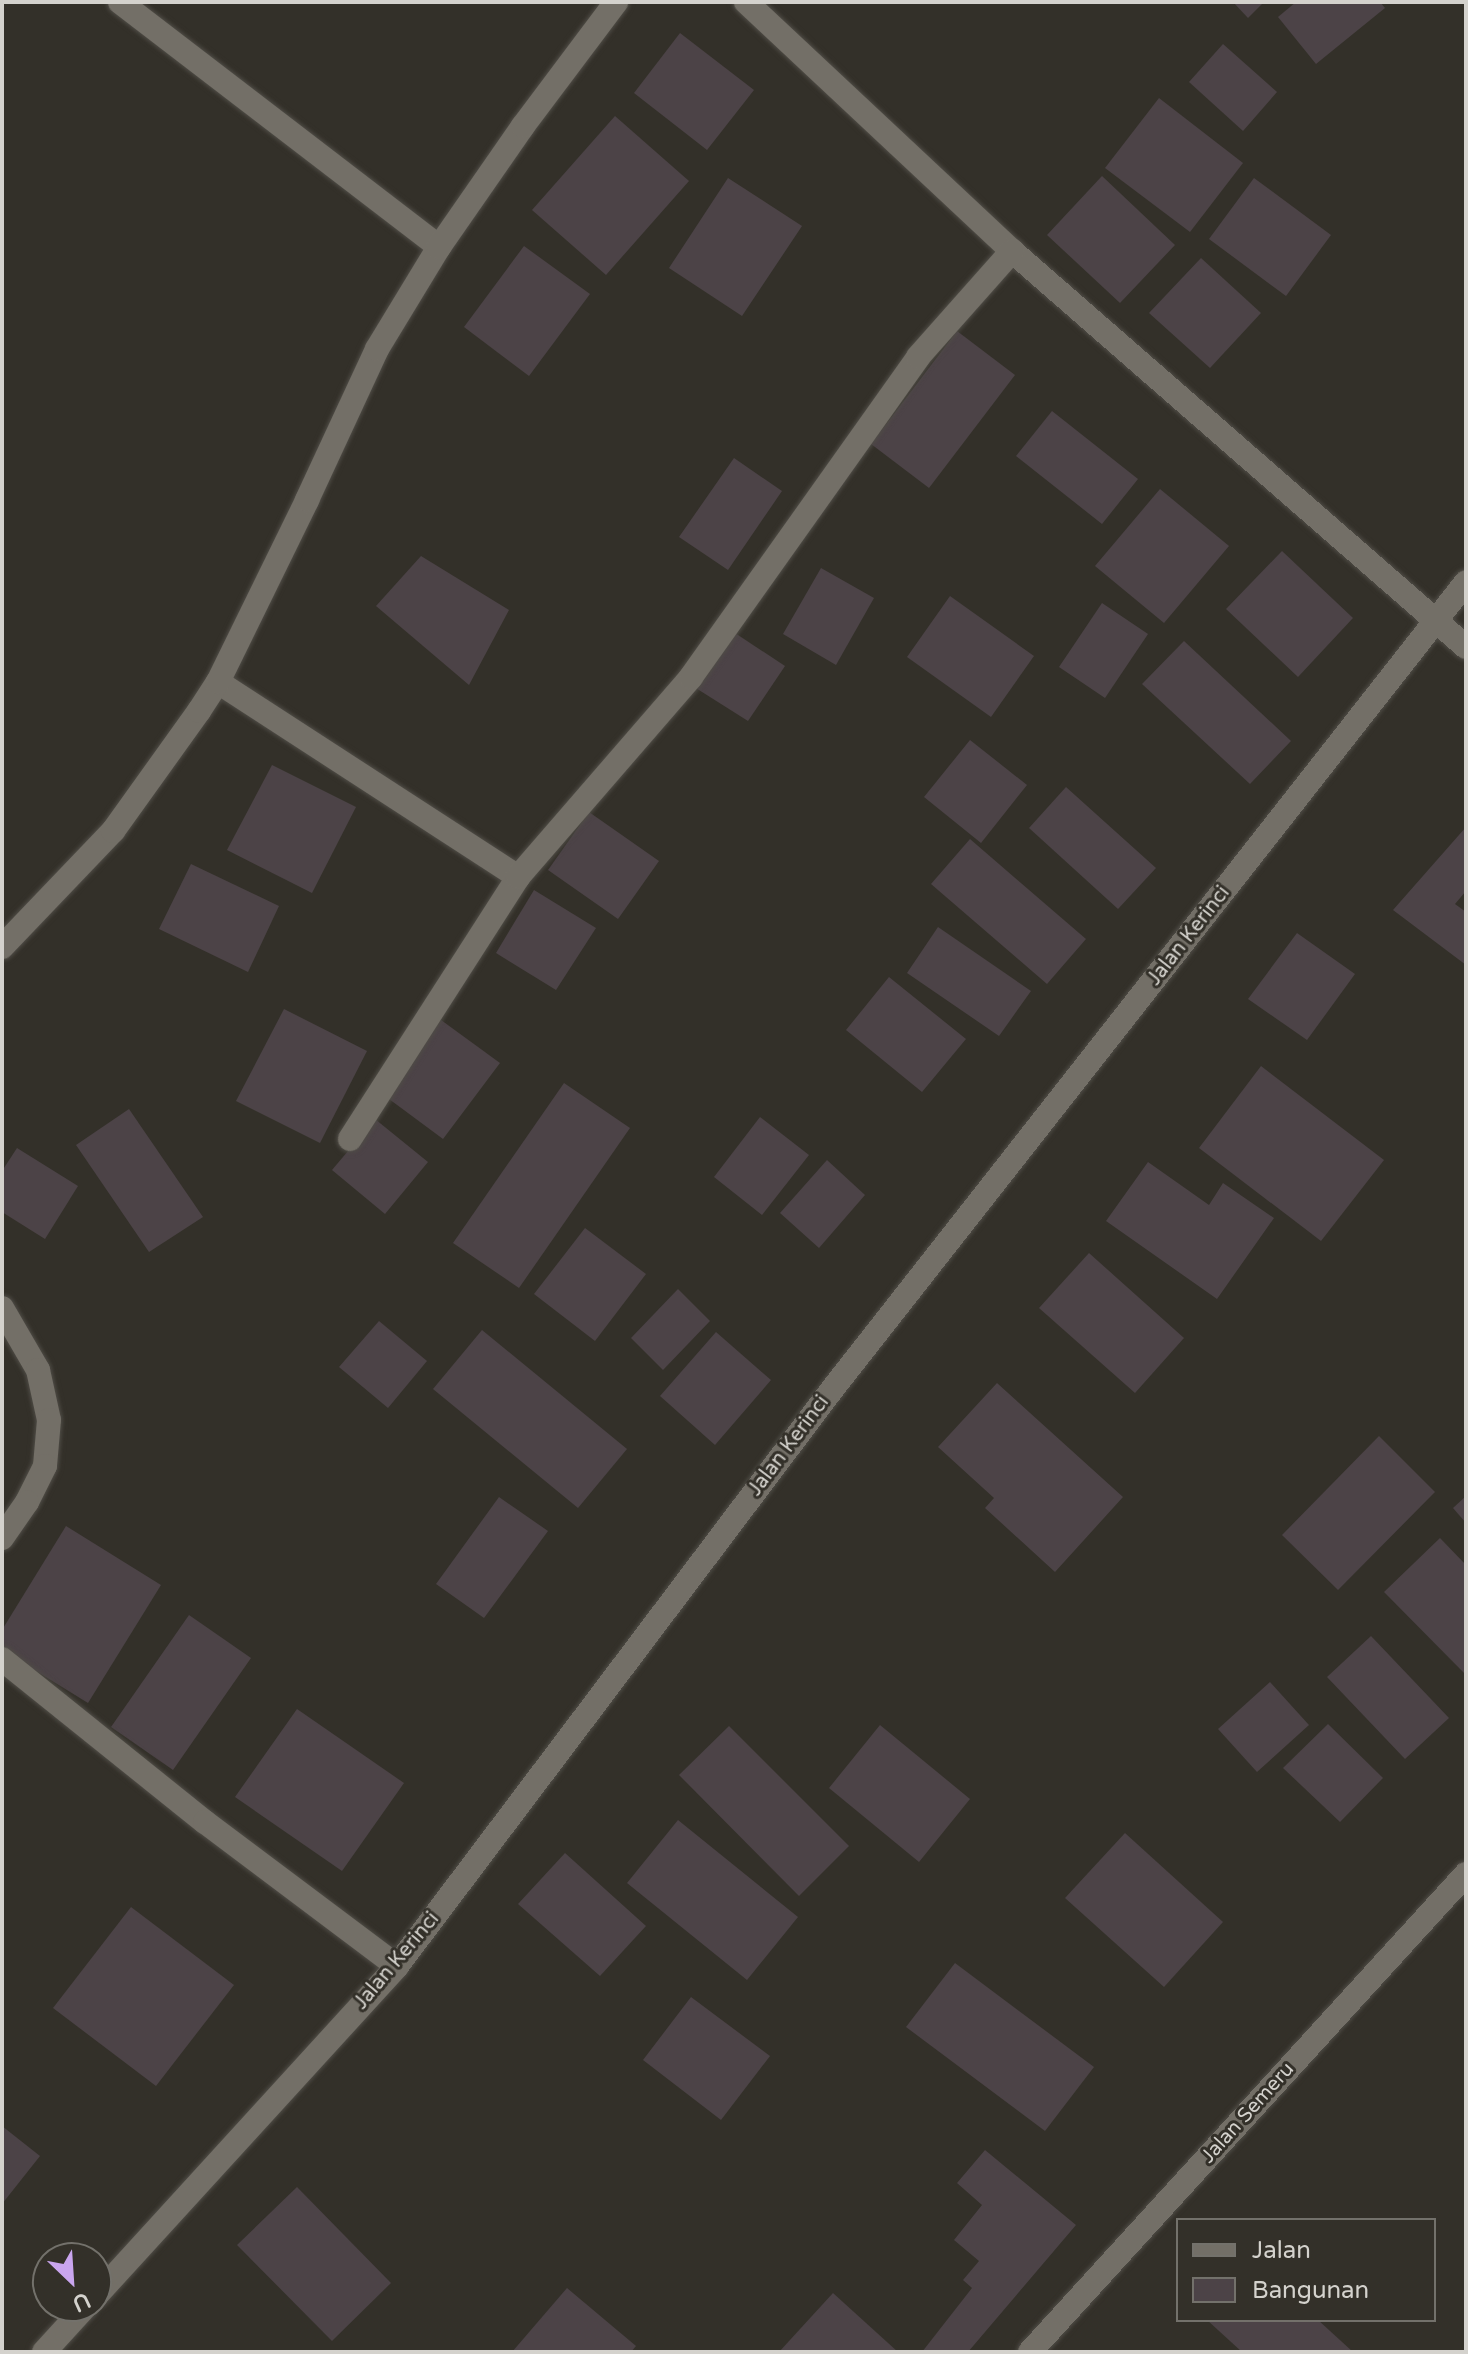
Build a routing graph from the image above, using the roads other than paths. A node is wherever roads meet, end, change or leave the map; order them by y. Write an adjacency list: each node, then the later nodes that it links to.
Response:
1 (120, 2): 4 (street)
2 (616, 2): 4 (street)
3 (746, 2): 5 (street)
4 (439, 247): 9 (street)
5 (1012, 251): 7 (street); 10 (street)
6 (1466, 582): 7 (street, Jalan Kerinci)
7 (1436, 621): 8 (street); 17 (street, Jalan Kerinci)
8 (1466, 647)
9 (218, 682): 10 (street); 11 (street)
10 (518, 877): 12 (street)
11 (2, 947)
12 (350, 1139)
13 (2, 1308): 14 (street)
14 (2, 1538)
15 (2, 1659): 17 (street)
16 (1466, 1874): 21 (street, Jalan Semeru)
17 (397, 1966): 18 (street, Jalan Kerinci)
18 (112, 2278)
19 (71, 2322): 20 (street)
20 (44, 2352)
21 (1030, 2352)

